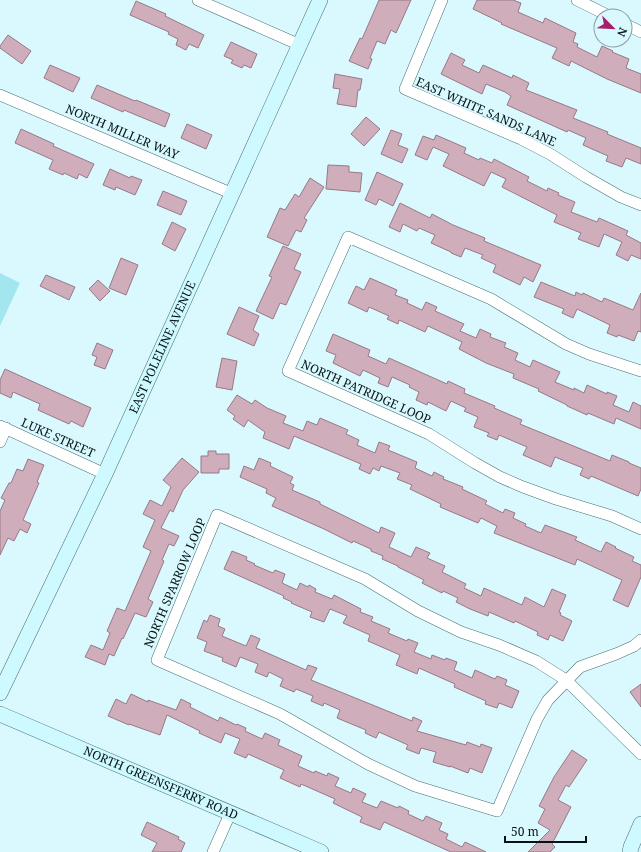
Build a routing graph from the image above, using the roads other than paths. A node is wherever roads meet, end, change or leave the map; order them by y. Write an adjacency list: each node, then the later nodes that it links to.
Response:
1 (198, 0): 6 (street)
2 (320, 0): 6 (main road, EAST POLELINE AVENUE)
3 (442, 0): 9 (street, EAST WHITE SANDS LANE)
4 (578, 0): 5 (street)
5 (594, 8)
6 (300, 45): 8 (main road, EAST POLELINE AVENUE)
7 (0, 95): 8 (street, NORTH MILLER WAY)
8 (233, 194): 13 (main road, EAST POLELINE AVENUE)
9 (641, 204)
10 (641, 371): 14 (street, NORTH PATRIDGE LOOP)
11 (3, 427): 12 (street); 13 (street, LUKE STREET)
12 (0, 442)
13 (105, 474): 17 (main road, EAST POLELINE AVENUE)
14 (641, 530)
15 (641, 640): 16 (street)
16 (566, 680): 16 (street, NORTH SPARROW LOOP); 19 (street, NORTH SPARROW LOOP)
17 (0, 692)
18 (0, 714): 20 (main road, NORTH GREENSFERRY ROAD)
19 (641, 754)
20 (230, 814): 22 (street); 23 (main road, NORTH GREENSFERRY ROAD)
21 (641, 824): 24 (main road)
22 (213, 852)
23 (321, 852)
24 (630, 852)

